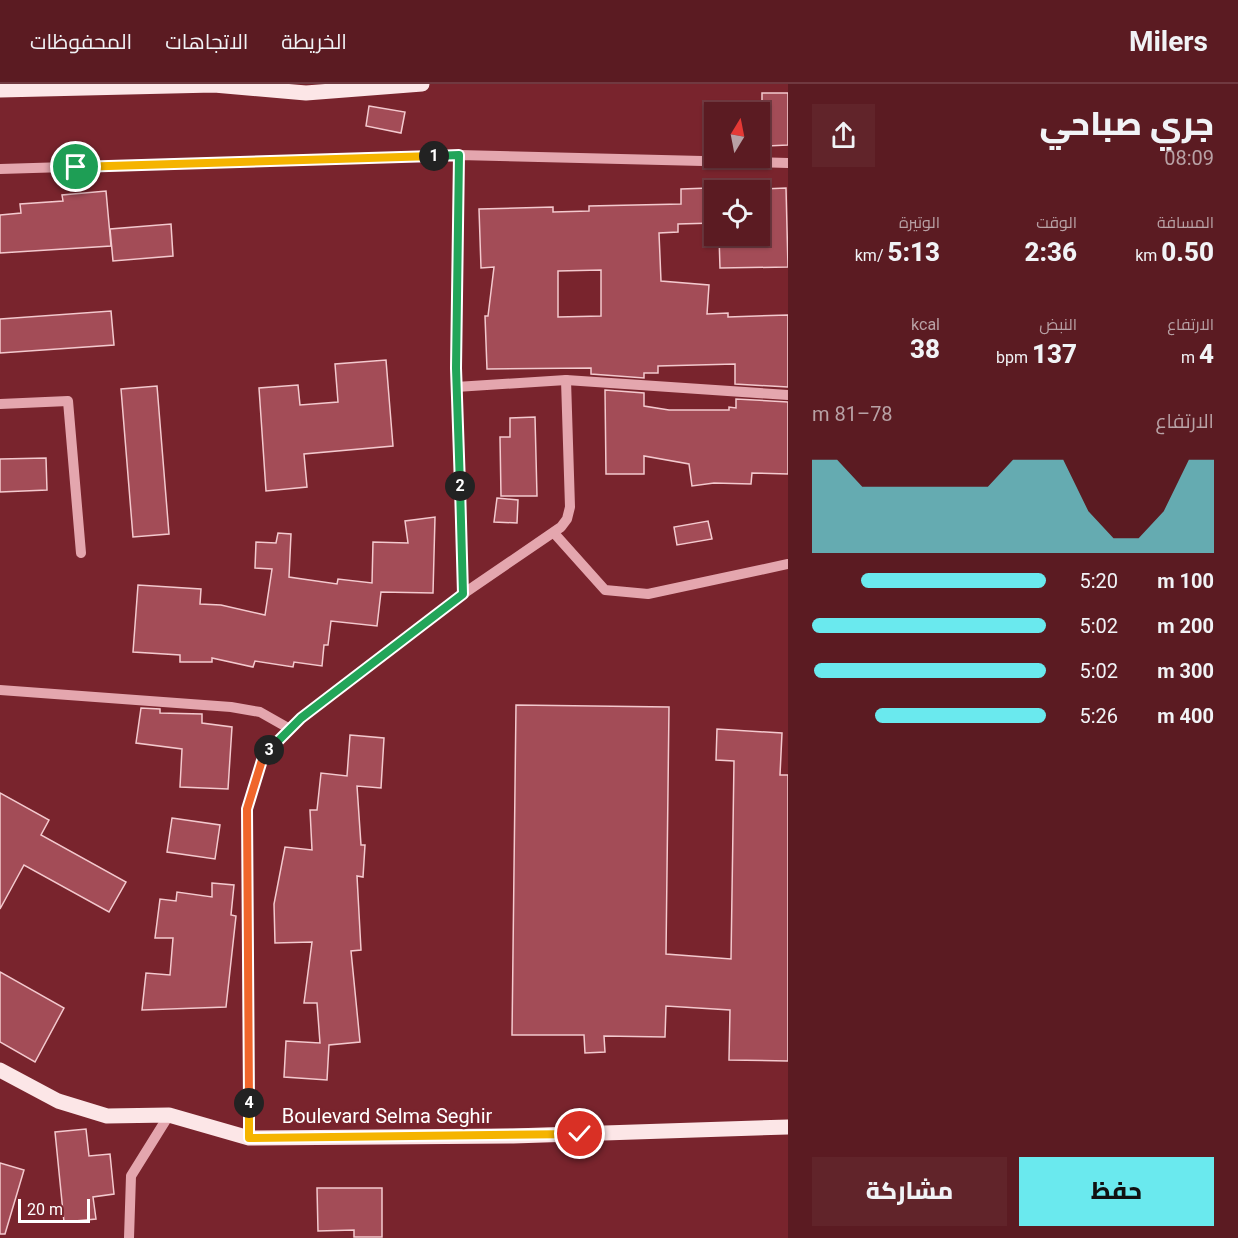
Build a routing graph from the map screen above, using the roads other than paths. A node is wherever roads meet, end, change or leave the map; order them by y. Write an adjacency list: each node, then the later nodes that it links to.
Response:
1 (216, 84): 2 (main road); 3 (main road)
2 (422, 84)
3 (0, 90)
4 (459, 155): 5 (street); 6 (street); 8 (street)
5 (788, 163)
6 (0, 169)
7 (566, 380): 8 (street); 9 (street); 11 (street)
8 (456, 387): 14 (street)
9 (788, 395)
10 (0, 404): 12 (street)
11 (554, 533): 13 (street); 14 (street)
12 (81, 553)
13 (788, 564)
14 (463, 594): 16 (street)
15 (0, 690): 16 (street)
16 (290, 729): 20 (street)
17 (0, 1070): 18 (main road, Boulevard Selma Seghir)
18 (169, 1115): 20 (main road, Boulevard Selma Seghir); 21 (street)
19 (788, 1127): 20 (main road, Boulevard Selma Seghir)
20 (249, 1138)
21 (129, 1238)

